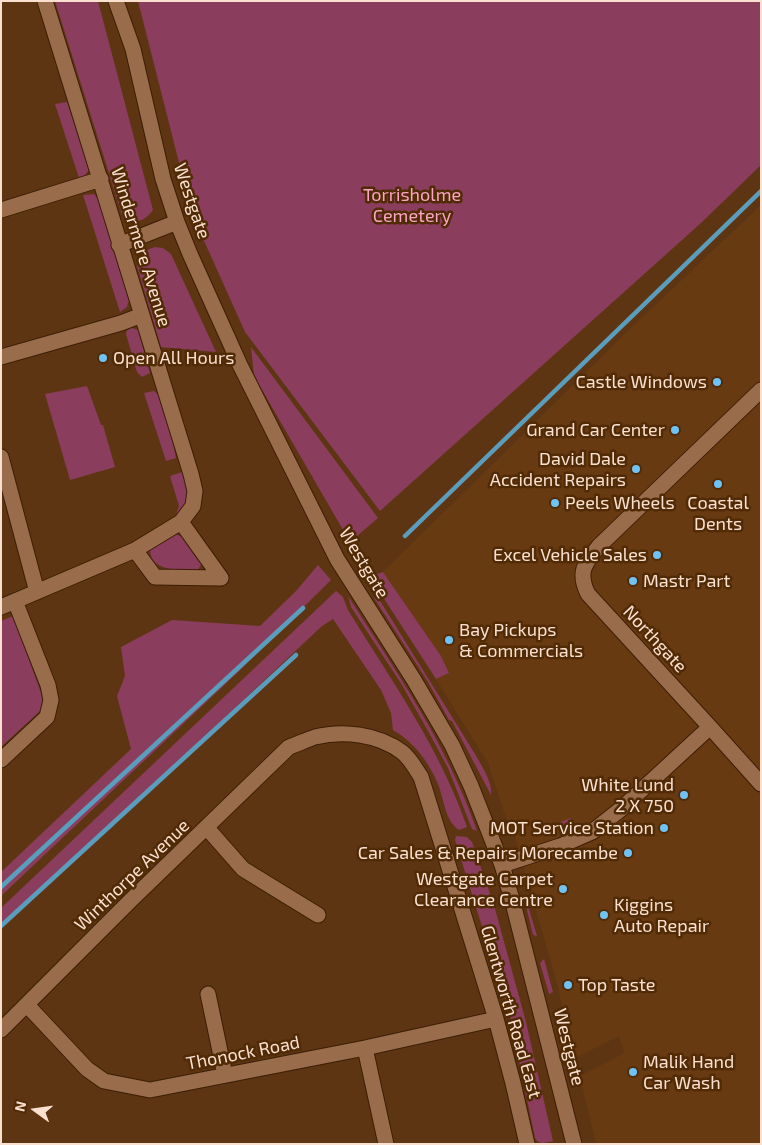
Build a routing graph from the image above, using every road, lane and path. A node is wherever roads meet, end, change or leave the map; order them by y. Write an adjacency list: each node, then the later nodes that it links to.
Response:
1 (45, 1): 3 (street, Windermere Avenue)
2 (116, 1): 5 (street, Westgate)
3 (101, 179): 4 (street); 6 (street, Windermere Avenue)
4 (1, 210)
5 (177, 222): 6 (street); 20 (street, Westgate)
6 (119, 245): 7 (street, Windermere Avenue)
7 (142, 315): 8 (street); 11 (street, Windermere Avenue)
8 (1, 357)
9 (761, 390): 15 (street, Northgate)
10 (1, 456): 13 (street)
11 (180, 522): 12 (street); 12 (street)
12 (135, 550): 13 (street)
13 (37, 592): 14 (street)
14 (8, 604): 17 (street)
15 (710, 727): 18 (street, Northgate); 20 (street)
16 (289, 747): 19 (street, Winthorpe Avenue); 24 (street, Glentworth Road East)
17 (1, 760)
18 (761, 784)
19 (207, 828): 21 (street); 23 (street, Winthorpe Avenue)
20 (502, 865): 30 (street, Westgate)
21 (318, 915)
22 (208, 994): 27 (street)
23 (27, 1005): 25 (street, Winthorpe Avenue); 27 (street, Thonock Road)
24 (496, 1019): 26 (street, Thonock Road); 29 (street, Glentworth Road East)
25 (1, 1030)
26 (366, 1048): 27 (street, Thonock Road); 28 (street)
27 (225, 1075)
28 (386, 1144)
29 (527, 1144)
30 (574, 1144)

